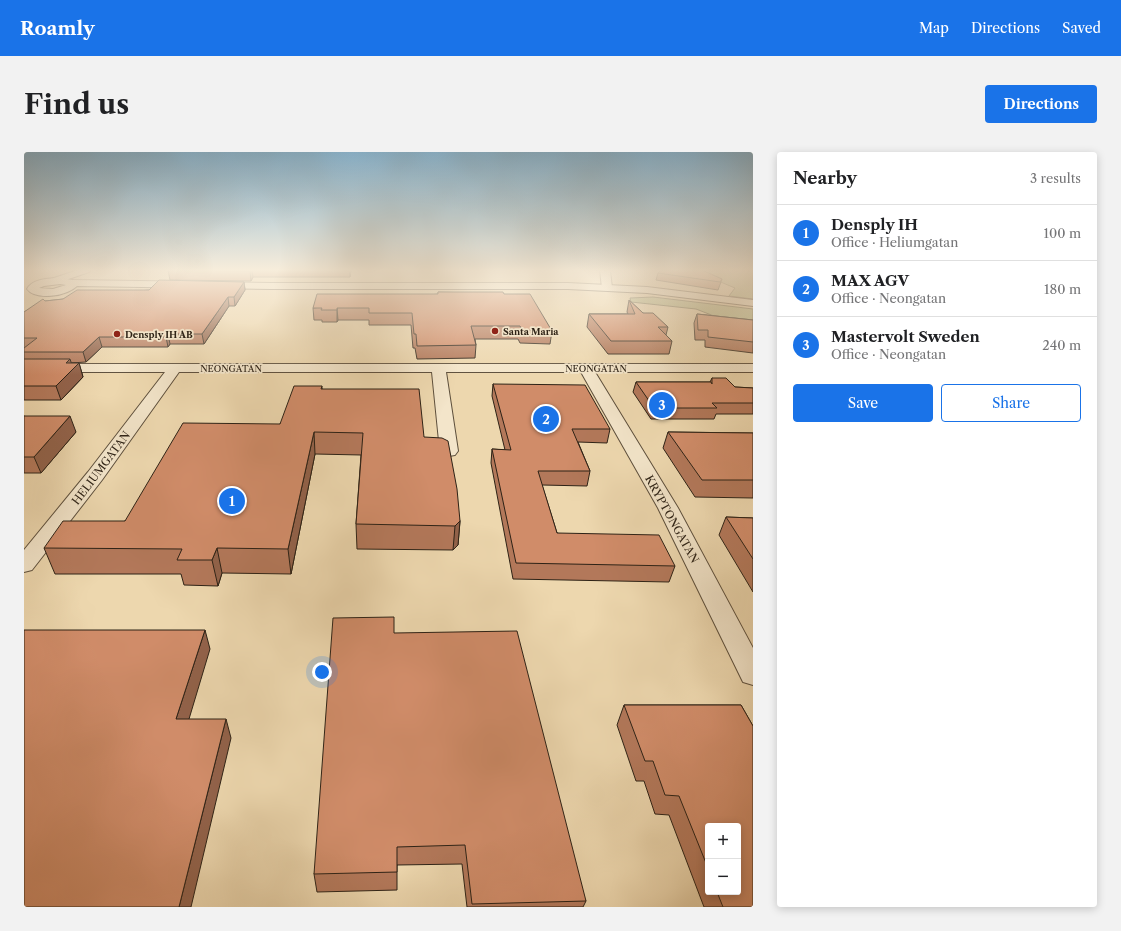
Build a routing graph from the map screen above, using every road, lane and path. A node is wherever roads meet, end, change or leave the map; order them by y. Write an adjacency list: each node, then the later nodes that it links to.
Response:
1 (24, 368): 2 (street, NEONGATAN)
2 (175, 368): 3 (street, NEONGATAN); 7 (street, HELIUMGATAN)
3 (438, 368): 4 (street, NEONGATAN); 6 (street)
4 (586, 368): 5 (street, NEONGATAN); 8 (street, KRYPTONGATAN)
5 (753, 368)
6 (449, 451)
7 (24, 565)
8 (753, 674)

